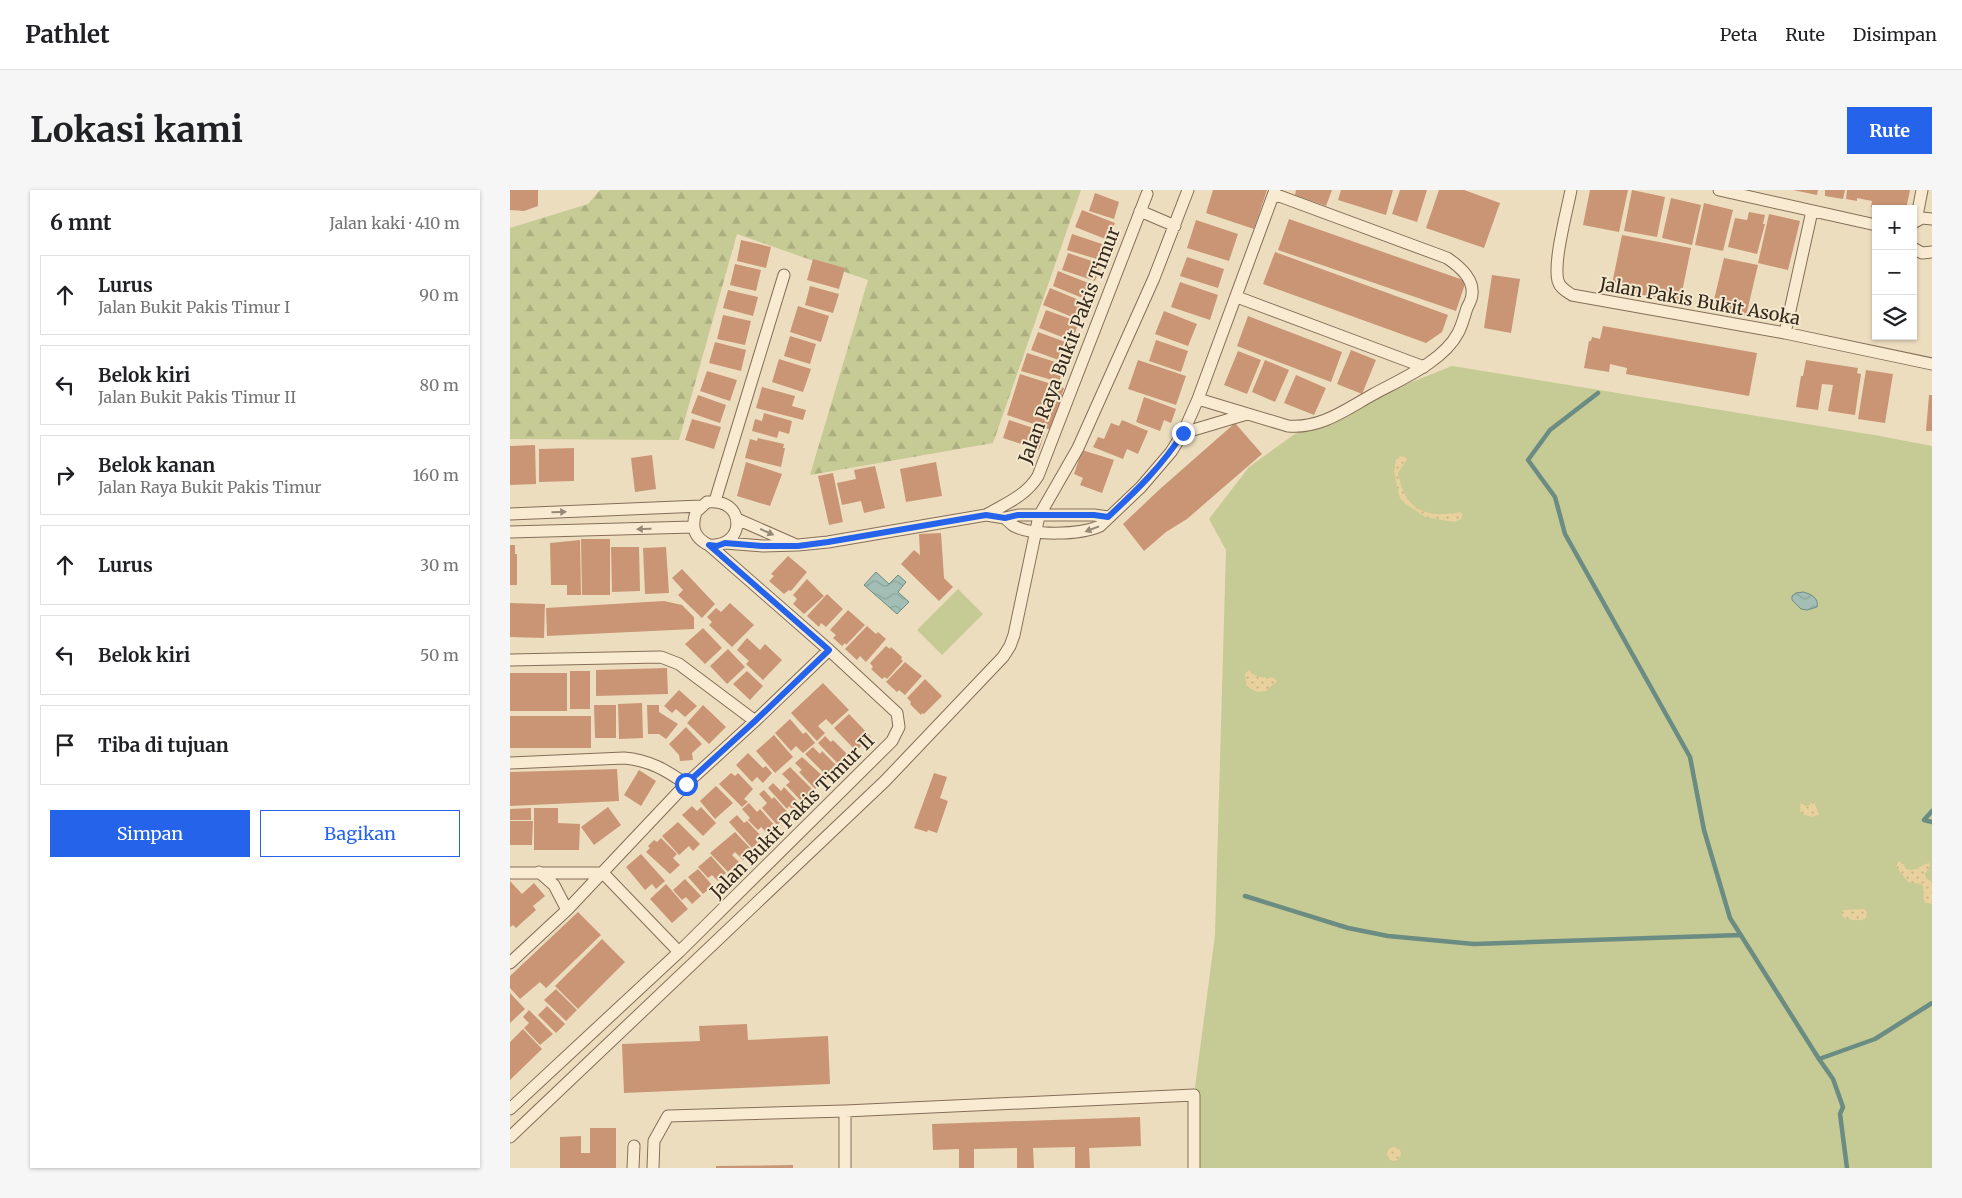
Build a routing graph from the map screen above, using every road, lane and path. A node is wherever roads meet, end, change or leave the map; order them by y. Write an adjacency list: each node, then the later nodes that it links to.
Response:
1 (1188, 190): 15 (street)
2 (1571, 190): 20 (street, Jalan Pakis Bukit Asoka)
3 (1719, 190): 8 (street)
4 (1775, 190): 8 (street)
5 (1922, 190): 9 (street)
6 (1275, 192): 19 (street, Jalan Raya Bukit Pakis Timur); 22 (street)
7 (1147, 194): 10 (street, Jalan Raya Bukit Pakis Timur)
8 (1773, 202): 11 (street)
9 (1917, 210)
10 (1140, 211): 15 (street); 29 (street, Jalan Raya Bukit Pakis Timur)
11 (1812, 211): 14 (street); 20 (street)
12 (1932, 219): 13 (street)
13 (1917, 220)
14 (1872, 224)
15 (1175, 226): 30 (street)
16 (1917, 250): 17 (street)
17 (1932, 252)
18 (784, 275): 26 (street)
19 (1237, 297): 22 (street); 23 (street, Jalan Raya Bukit Pakis Timur)
20 (1785, 333): 21 (street, Jalan Pakis Bukit Asoka)
21 (1932, 364)
22 (1424, 366): 24 (street)
23 (1198, 399): 24 (street); 25 (street, Jalan Raya Bukit Pakis Timur)
24 (1247, 414): 25 (street)
25 (1183, 433): 31 (street, Jalan Raya Bukit Pakis Timur)
26 (715, 501): 27 (street); 33 (street)
27 (701, 506): 28 (street, one-way to 27); 34 (street)
28 (510, 514)
29 (986, 515): 32 (street, Jalan Raya Bukit Pakis Timur); 39 (street, Jalan Raya Bukit Pakis Timur)
30 (1039, 516): 31 (street, Jalan Raya Bukit Pakis Timur); 32 (street, Jalan Raya Bukit Pakis Timur); 35 (street)
31 (1108, 517): 35 (street, Jalan Raya Bukit Pakis Timur, one-way to 35)
32 (1005, 518): 35 (street, Jalan Raya Bukit Pakis Timur)
33 (737, 519): 37 (street); 39 (street, one-way to 39)
34 (693, 528): 36 (street, one-way to 36); 38 (street)
35 (1036, 531): 53 (street)
36 (510, 532)
37 (725, 543): 38 (street); 39 (street, Jalan Raya Bukit Pakis Timur)
38 (709, 545): 40 (street, Jalan Bukit Pakis Timur II)
39 (798, 546)
40 (829, 650): 42 (street); 49 (street, Jalan Bukit Pakis Timur II)
41 (510, 660): 42 (street)
42 (755, 721): 44 (street)
43 (510, 763): 44 (street)
44 (686, 784): 47 (street)
45 (539, 872): 46 (street); 47 (street); 48 (street)
46 (510, 873)
47 (603, 873): 48 (street); 49 (street)
48 (567, 910): 50 (street)
49 (679, 952): 51 (street, Jalan Bukit Pakis Timur II)
50 (510, 963)
51 (510, 1109)
52 (845, 1111): 56 (street); 57 (street); 58 (street)
53 (510, 1137)
54 (634, 1146): 55 (street)
55 (633, 1168)
56 (653, 1168)
57 (845, 1168)
58 (1194, 1168)

